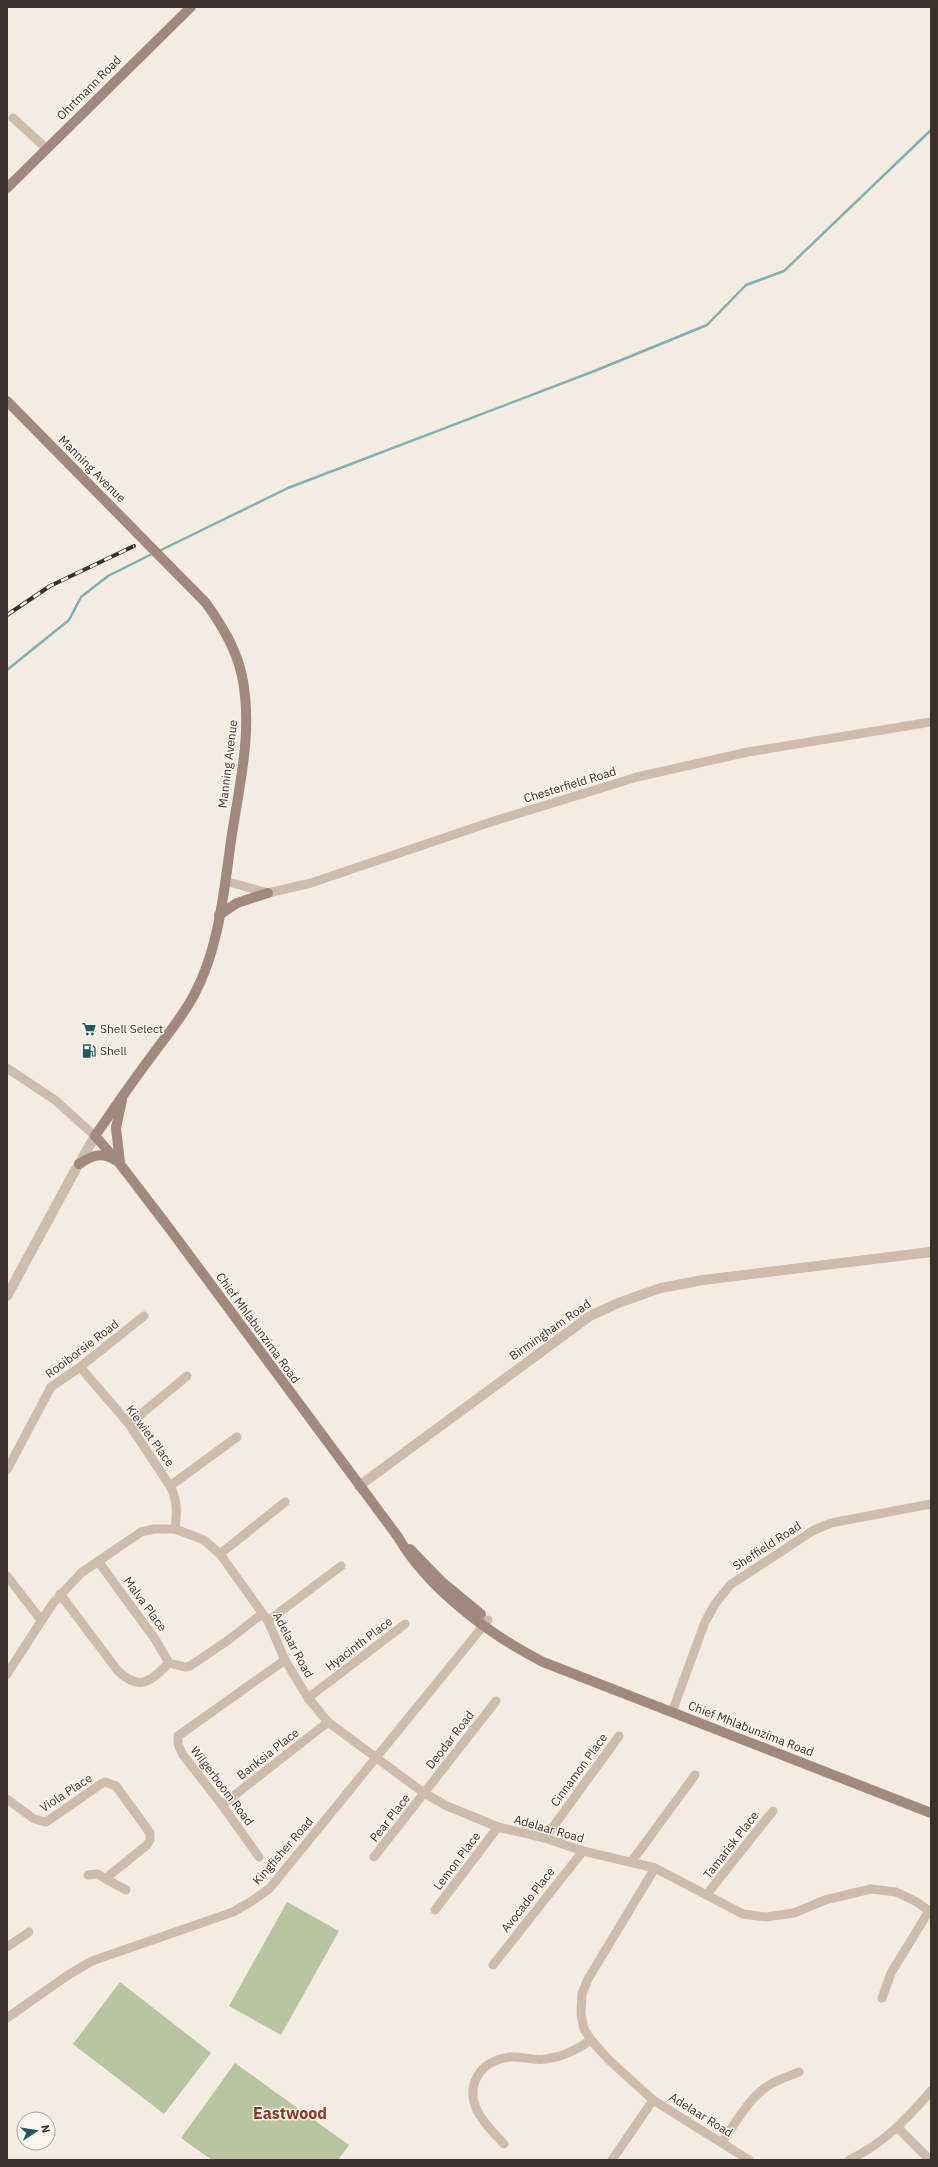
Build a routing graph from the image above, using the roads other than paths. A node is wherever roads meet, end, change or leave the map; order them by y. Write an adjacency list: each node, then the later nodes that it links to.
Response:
1 (191, 7): 3 (main road, Ohrtmann Road)
2 (13, 118): 3 (street)
3 (47, 149): 4 (main road, Ohrtmann Road)
4 (7, 188)
5 (7, 401): 7 (main road, Manning Avenue)
6 (931, 722): 8 (street, Chesterfield Road)
7 (225, 881): 8 (street, Chesterfield Road); 9 (main road, Manning Avenue)
8 (268, 893): 9 (main road)
9 (219, 915): 11 (main road, Manning Avenue)
10 (7, 1068): 12 (street)
11 (124, 1092): 12 (main road, Manning Avenue); 14 (main road)
12 (95, 1136): 13 (street); 14 (main road, Chief Mhlabunzima Road)
13 (79, 1164): 14 (main road); 16 (street)
14 (120, 1164): 24 (main road, Chief Mhlabunzima Road)
15 (931, 1252): 24 (street, Birmingham Road)
16 (7, 1296)
17 (144, 1316): 18 (street, Rooiborsie Road)
18 (80, 1367): 20 (street, Kiewiet Place); 22 (street, Rooiborsie Road)
19 (187, 1376): 20 (street)
20 (129, 1424): 23 (street, Kiewiet Place)
21 (237, 1437): 23 (street)
22 (7, 1470)
23 (170, 1486): 27 (street, Kiewiet Place)
24 (359, 1486): 35 (main road, Chief Mhlabunzima Road)
25 (285, 1502): 28 (street)
26 (931, 1504): 42 (street, Sheffield Road)
27 (175, 1530): 28 (street, Adelaar Road); 29 (street, Adelaar Road)
28 (220, 1554): 33 (street, Adelaar Road)
29 (98, 1561): 32 (street, Adelaar Road); 38 (street, Malva Place)
30 (341, 1566): 33 (street)
31 (7, 1576): 34 (street)
32 (60, 1594): 34 (street, Adelaar Road); 38 (street)
33 (265, 1618): 37 (street, Adelaar Road); 38 (street)
34 (41, 1620): 39 (street, Adelaar Road)
35 (486, 1622): 42 (main road, Chief Mhlabunzima Road); 45 (street, Kingfisher Road)
36 (405, 1624): 40 (street, Hyacinth Place)
37 (285, 1660): 40 (street, Adelaar Road); 49 (street, Wilgerboom Road)
38 (169, 1662)
39 (7, 1674)
40 (308, 1698): 43 (street, Adelaar Road)
41 (496, 1701): 47 (street, Deodar Road)
42 (672, 1712): 51 (main road, Chief Mhlabunzima Road)
43 (328, 1722): 45 (street, Adelaar Road); 49 (street, Banksia Place)
44 (619, 1736): 53 (street, Cinnamon Place)
45 (376, 1757): 47 (street, Adelaar Road); 69 (street, Kingfisher Road)
46 (695, 1775): 57 (street)
47 (424, 1793): 52 (street, Adelaar Road); 56 (street, Pear Place)
48 (7, 1799): 60 (street, Viola Place)
49 (222, 1805): 55 (street, Wilgerboom Road)
50 (773, 1811): 62 (street, Tamarisk Place)
51 (931, 1813)
52 (498, 1826): 53 (street, Adelaar Road); 63 (street, Lemon Place)
53 (545, 1838): 54 (street, Adelaar Road)
54 (583, 1851): 57 (street, Adelaar Road); 67 (street, Avocado Place)
55 (259, 1856)
56 (374, 1857)
57 (632, 1861): 58 (street, Adelaar Road)
58 (655, 1868): 62 (street, Adelaar Road); 70 (street, Adelaar Road)
59 (88, 1875): 60 (street)
60 (106, 1878): 61 (street)
61 (126, 1890)
62 (707, 1894): 64 (street, Adelaar Road)
63 (435, 1910)
64 (930, 1912): 68 (street)
65 (29, 1932): 66 (street)
66 (7, 1947)
67 (493, 1965)
68 (882, 1998)
69 (7, 2018)
70 (590, 2040): 73 (street, Adelaar Road); 76 (street)
71 (799, 2072): 75 (street)
72 (931, 2091): 74 (street)
73 (653, 2100): 75 (street, Adelaar Road); 77 (street)
74 (898, 2128): 79 (street); 80 (street)
75 (722, 2142): 78 (street, Adelaar Road)
76 (504, 2144)
77 (612, 2160)
78 (749, 2160)
79 (849, 2160)
80 (930, 2160)

